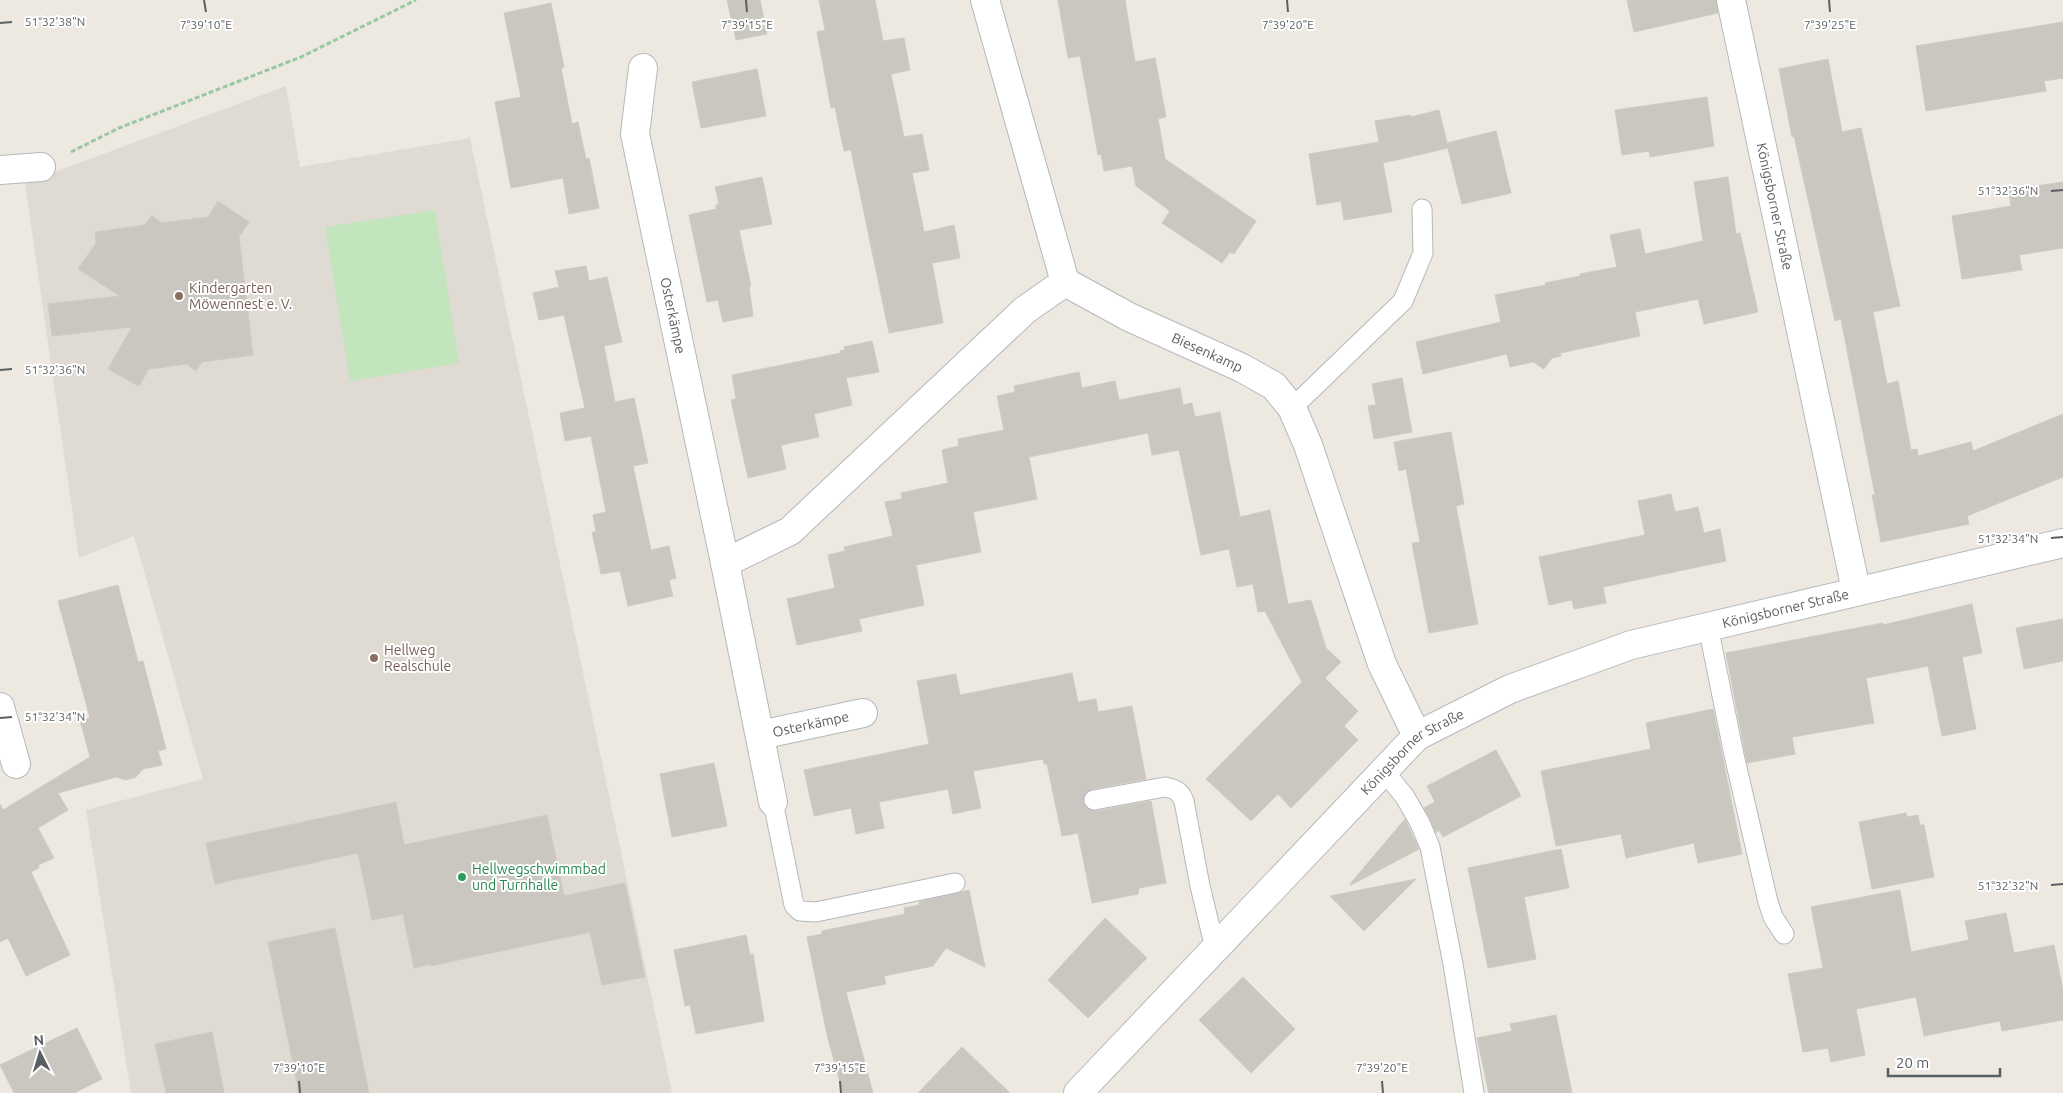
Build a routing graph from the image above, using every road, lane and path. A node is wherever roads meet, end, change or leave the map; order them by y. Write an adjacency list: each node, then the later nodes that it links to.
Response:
1 (416, 0): 5 (path)
2 (985, 0): 8 (street)
3 (1731, 0): 12 (street, Königsborner Straße)
4 (643, 68): 11 (street, Osterkämpe)
5 (41, 167): 6 (street)
6 (0, 170)
7 (1422, 209): 9 (lane)
8 (1065, 282): 9 (street, Biesenkamp); 11 (street)
9 (1292, 408): 17 (street, Biesenkamp)
10 (2063, 543): 12 (street, Königsborner Straße)
11 (725, 563): 16 (street, Osterkämpe)
12 (1856, 590): 13 (street, Königsborner Straße)
13 (1708, 626): 17 (street, Königsborner Straße); 23 (lane)
14 (0, 707): 18 (street)
15 (862, 713): 16 (street, Osterkämpe)
16 (760, 735): 21 (street, Osterkämpe)
17 (1416, 736): 19 (street, Königsborner Straße)
18 (16, 764)
19 (1384, 771): 24 (street, Königsborner Straße); 26 (lane)
20 (1094, 800): 24 (lane)
21 (773, 802): 22 (lane)
22 (955, 883)
23 (1784, 934)
24 (1215, 948): 25 (street, Königsborner Straße)
25 (1078, 1093)
26 (1474, 1093)

